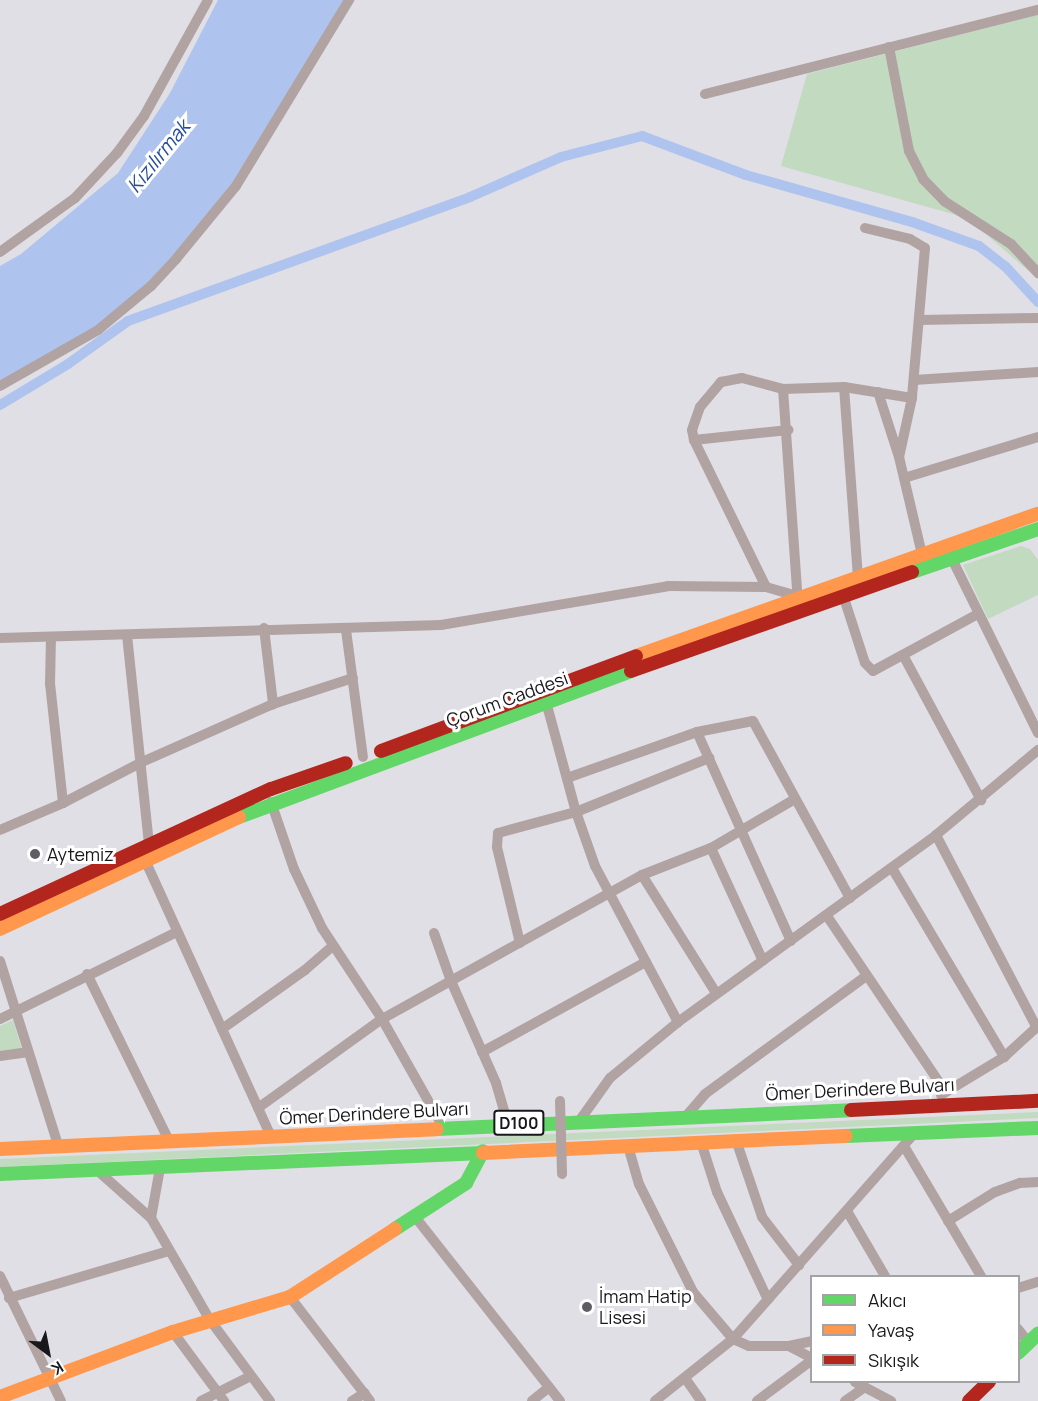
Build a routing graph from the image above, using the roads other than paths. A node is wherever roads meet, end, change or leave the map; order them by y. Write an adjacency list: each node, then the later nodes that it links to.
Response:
1 (208, 0): 7 (street)
2 (349, 0): 13 (street)
3 (1038, 10): 4 (street)
4 (890, 47): 5 (street); 8 (street)
5 (705, 94)
6 (865, 228): 10 (street)
7 (0, 252)
8 (1038, 273)
9 (1038, 318): 10 (street)
10 (919, 320): 12 (street)
11 (1038, 372): 12 (street)
12 (914, 380): 17 (street)
13 (0, 386)
14 (844, 387): 15 (street); 16 (street); 27 (street)
15 (783, 389): 18 (street); 20 (street)
16 (878, 393): 17 (street); 21 (street)
17 (912, 398): 21 (street)
18 (788, 430): 20 (street); 30 (street)
19 (1038, 437): 22 (street)
20 (694, 440): 28 (street)
21 (899, 457): 22 (street)
22 (904, 478): 25 (street)
23 (1038, 514): 25 (main road, Çorum Caddesi)
24 (1038, 529): 26 (main road, Çorum Caddesi)
25 (922, 554): 27 (main road, Çorum Caddesi)
26 (952, 559): 29 (main road, Çorum Caddesi); 31 (street)
27 (858, 577): 30 (main road, Çorum Caddesi)
28 (766, 587): 30 (street); 33 (street)
29 (843, 595): 30 (main road, Çorum Caddesi); 37 (street)
30 (798, 603): 39 (main road, Çorum Caddesi)
31 (978, 614): 37 (street); 42 (street)
32 (264, 628): 33 (street); 34 (street); 40 (street)
33 (346, 630): 38 (street)
34 (127, 635): 35 (street); 46 (street)
35 (51, 637): 36 (street); 51 (street)
36 (0, 638)
37 (903, 655): 49 (street)
38 (353, 678): 40 (street); 44 (street)
39 (545, 698): 44 (main road, Çorum Caddesi); 47 (street); 50 (main road, Çorum Caddesi)
40 (273, 704): 46 (street)
41 (697, 732): 45 (street); 47 (street); 48 (street)
42 (1038, 733)
43 (1038, 750): 49 (street)
44 (363, 757): 56 (main road, Çorum Caddesi)
45 (709, 758): 52 (street); 54 (street)
46 (142, 762): 51 (street); 56 (street)
47 (567, 777): 52 (street)
48 (795, 799): 54 (street); 62 (street)
49 (981, 800): 55 (street)
50 (271, 802): 58 (main road, Çorum Caddesi); 70 (street)
51 (63, 803): 53 (street)
52 (576, 812): 61 (street); 69 (street)
53 (0, 830)
54 (739, 832): 57 (street); 68 (street)
55 (936, 835): 59 (street); 82 (street)
56 (149, 845): 63 (main road, Çorum Caddesi)
57 (711, 848): 60 (street); 72 (street)
58 (145, 860): 65 (main road, Çorum Caddesi); 66 (street)
59 (892, 868): 62 (street); 87 (street)
60 (642, 875): 61 (street); 77 (street)
61 (609, 894): 69 (street); 73 (street)
62 (850, 898): 64 (street)
63 (0, 914)
64 (827, 916): 68 (street); 75 (street)
65 (0, 930)
66 (177, 932): 74 (street); 83 (street)
67 (434, 933): 76 (street)
68 (790, 941): 72 (street)
69 (520, 943): 76 (street)
70 (333, 946): 80 (street); 83 (street)
71 (0, 961): 78 (street)
72 (763, 961): 77 (street)
73 (646, 962): 81 (street); 85 (street)
74 (87, 974): 78 (street); 101 (street)
75 (866, 976): 88 (street); 93 (street)
76 (450, 981): 80 (street); 85 (street)
77 (716, 993): 81 (street)
78 (15, 1012): 79 (street); 84 (street)
79 (0, 1019)
80 (382, 1019): 92 (street); 96 (street)
81 (678, 1022): 94 (street)
82 (1037, 1027): 87 (street)
83 (222, 1029): 92 (street)
84 (27, 1052): 86 (street); 103 (street)
85 (482, 1052): 95 (street)
86 (0, 1056)
87 (1004, 1057): 88 (street)
88 (945, 1091): 91 (street)
89 (560, 1101): 111 (street, bridge)
90 (1038, 1101): 91 (main road, Ömer Derindere Bulvarı / D100)
91 (934, 1103): 93 (main road, Ömer Derindere Bulvarı / D100)
92 (258, 1108): 99 (street)
93 (687, 1115): 94 (main road, Ömer Derindere Bulvarı / D100)
94 (580, 1120): 95 (main road, Ömer Derindere Bulvarı / D100)
95 (508, 1124): 96 (main road, Ömer Derindere Bulvarı / D100)
96 (443, 1127): 99 (main road, Ömer Derindere Bulvarı / D100)
97 (1038, 1128): 98 (main road, D100)
98 (915, 1132): 100 (main road, D100); 105 (street)
99 (271, 1136): 101 (main road, Ömer Derindere Bulvarı / D100)
100 (736, 1140): 102 (main road, D100); 118 (street)
101 (169, 1141): 103 (main road, Ömer Derindere Bulvarı / D100)
102 (701, 1142): 104 (main road, D100); 126 (street)
103 (58, 1145): 106 (main road, Ömer Derindere Bulvarı / D100)
104 (628, 1146): 107 (main road, D100); 130 (street)
105 (904, 1146): 113 (street); 116 (street)
106 (0, 1149)
107 (483, 1151): 108 (main road, D100); 115 (main road)
108 (160, 1168): 109 (main road, D100); 114 (street)
109 (98, 1171): 110 (main road, D100); 114 (street)
110 (0, 1174)
111 (562, 1174)
112 (1038, 1182): 116 (street)
113 (847, 1211): 118 (street); 119 (street)
114 (151, 1218): 117 (street)
115 (416, 1218): 124 (main road); 142 (street)
116 (948, 1221): 120 (street)
117 (169, 1251): 125 (street); 127 (street)
118 (799, 1265): 126 (street)
119 (884, 1275)
120 (980, 1275)
121 (0, 1276): 125 (street)
122 (1038, 1282): 123 (street)
123 (1020, 1287)
124 (290, 1297): 127 (main road); 145 (street)
125 (9, 1298): 139 (street)
126 (768, 1300): 130 (street)
127 (210, 1320): 129 (main road); 137 (street)
128 (1020, 1330): 131 (street)
129 (173, 1332): 139 (main road); 144 (street)
130 (733, 1339): 133 (street); 138 (street)
131 (1033, 1339): 134 (main road)
132 (810, 1341): 133 (street)
133 (789, 1346): 135 (street)
134 (1020, 1351)
135 (810, 1358)
136 (810, 1361): 154 (street)
137 (249, 1377): 144 (street); 148 (street)
138 (685, 1378): 152 (street); 153 (street)
139 (49, 1380): 143 (main road); 146 (street)
140 (988, 1383): 157 (main road)
141 (860, 1384): 155 (street); 156 (street)
142 (549, 1387): 150 (street); 151 (street)
143 (0, 1397)
144 (221, 1397): 147 (street)
145 (368, 1397): 149 (street)
146 (61, 1401)
147 (201, 1401)
148 (270, 1401)
149 (352, 1401)
150 (532, 1401)
151 (560, 1401)
152 (655, 1401)
153 (701, 1401)
154 (757, 1401)
155 (846, 1401)
156 (891, 1401)
157 (969, 1401)

